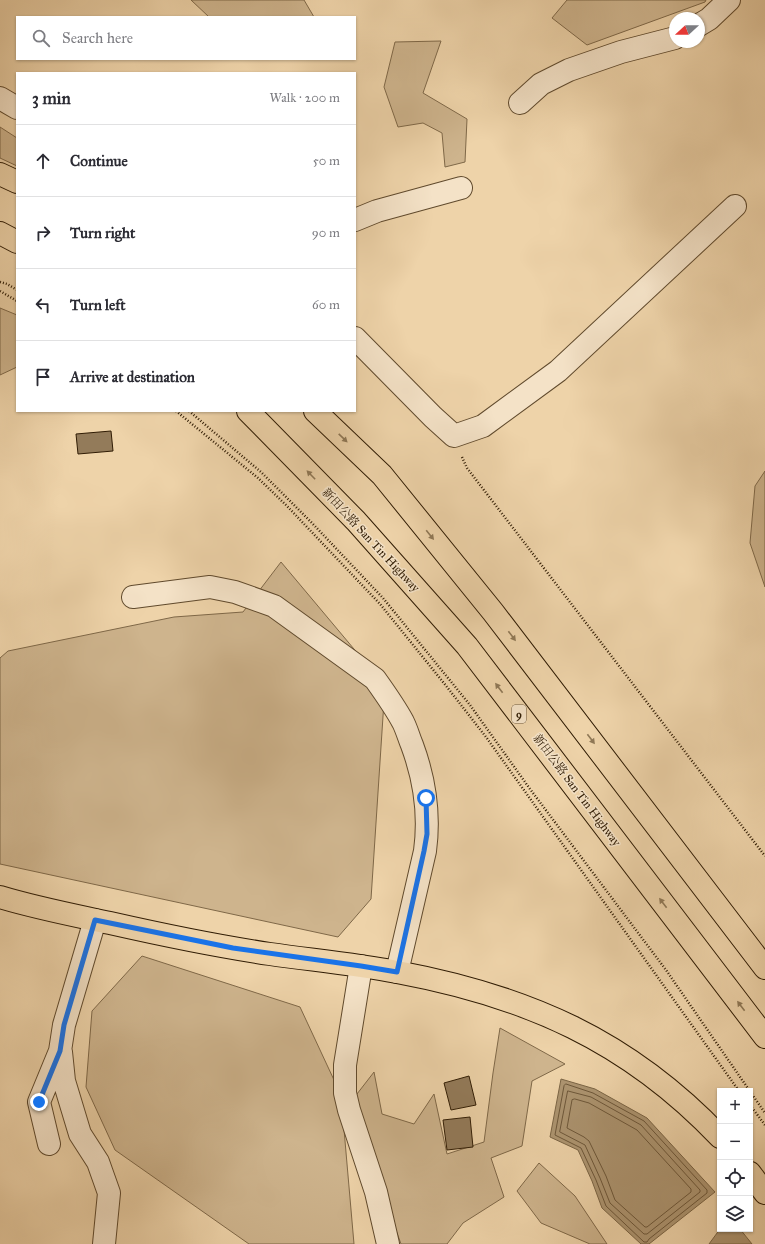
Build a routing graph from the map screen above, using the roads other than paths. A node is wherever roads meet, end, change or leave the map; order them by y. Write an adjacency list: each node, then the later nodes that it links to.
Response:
1 (730, 0): 2 (street)
2 (705, 21)
3 (669, 40): 5 (street)
4 (0, 98): 6 (street)
5 (520, 103)
6 (16, 107)
7 (0, 174): 8 (main road)
8 (16, 182)
9 (461, 188): 11 (street)
10 (735, 206): 14 (street)
11 (356, 220)
12 (0, 233): 13 (main road)
13 (16, 241)
14 (356, 339)
15 (249, 412): 23 (main road, 新田公路 San Tin Highway / 9, one-way to 15)
16 (316, 412): 21 (main road, one-way to 21)
17 (134, 597): 22 (street)
18 (0, 897): 19 (main road)
19 (95, 920): 20 (main road); 24 (street)
20 (361, 966): 22 (main road); 30 (street)
21 (765, 968)
22 (397, 972): 25 (main road)
23 (765, 1037)
24 (60, 1051): 26 (street); 29 (street)
25 (717, 1134)
26 (49, 1144)
27 (753, 1177): 28 (main road)
28 (765, 1192)
29 (104, 1244)
30 (388, 1244)

